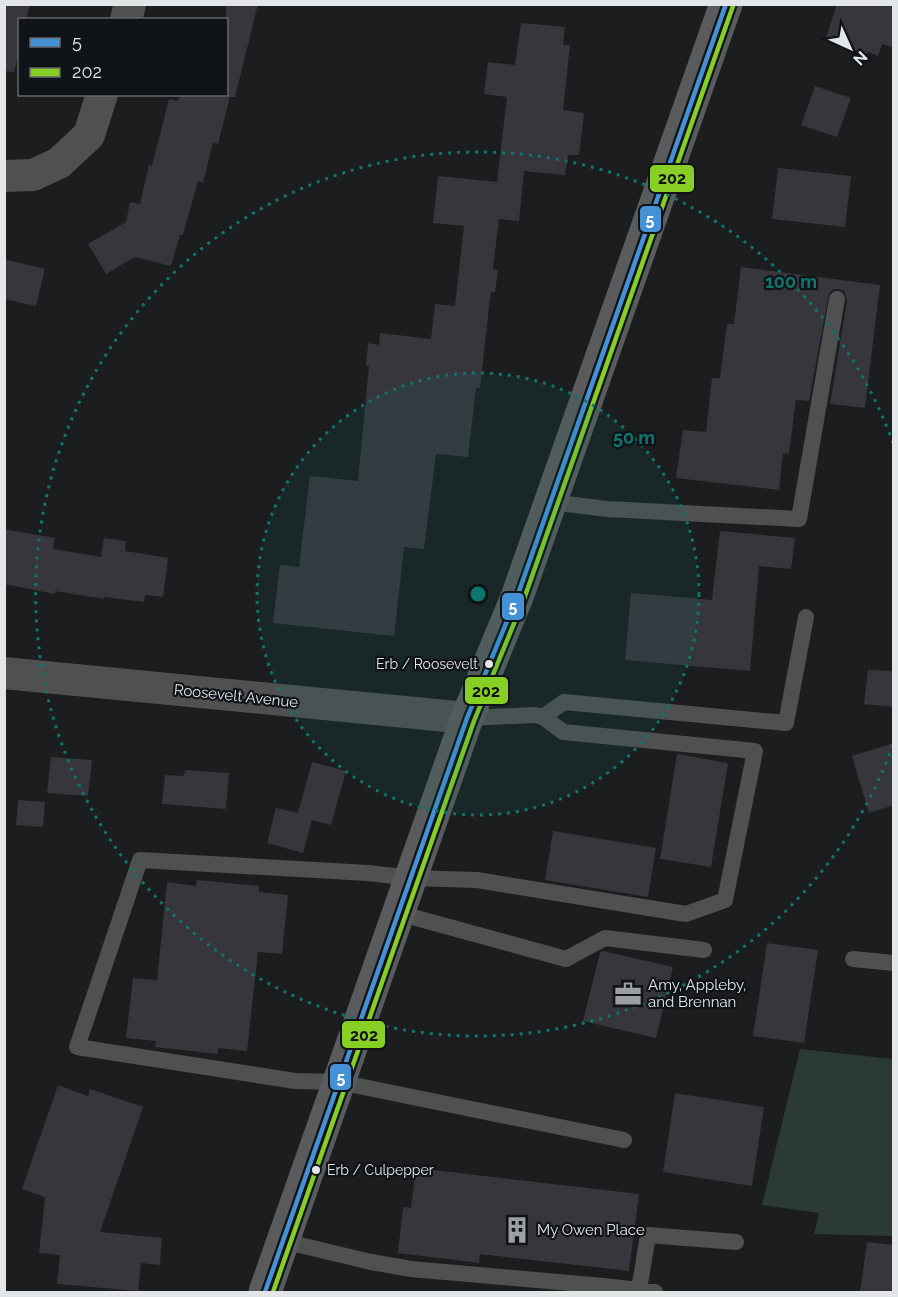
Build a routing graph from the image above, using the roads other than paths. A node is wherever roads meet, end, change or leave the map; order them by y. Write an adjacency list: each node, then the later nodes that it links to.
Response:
1 (726, 4): 5 (main road)
2 (101, 96): 3 (street)
3 (4, 176)
4 (837, 298): 5 (lane)
5 (550, 502): 9 (main road)
6 (806, 617): 8 (lane)
7 (4, 673): 9 (street, Roosevelt Avenue)
8 (543, 717): 9 (lane); 10 (lane)
9 (467, 718): 10 (main road)
10 (411, 878): 11 (main road); 15 (lane)
11 (398, 913): 12 (lane); 15 (main road)
12 (704, 950)
13 (853, 959): 14 (lane)
14 (894, 963)
15 (339, 1082): 16 (lane); 17 (main road)
16 (624, 1140)
17 (283, 1240): 19 (lane); 20 (main road)
18 (736, 1242): 19 (lane)
19 (647, 1291)
20 (269, 1292)

